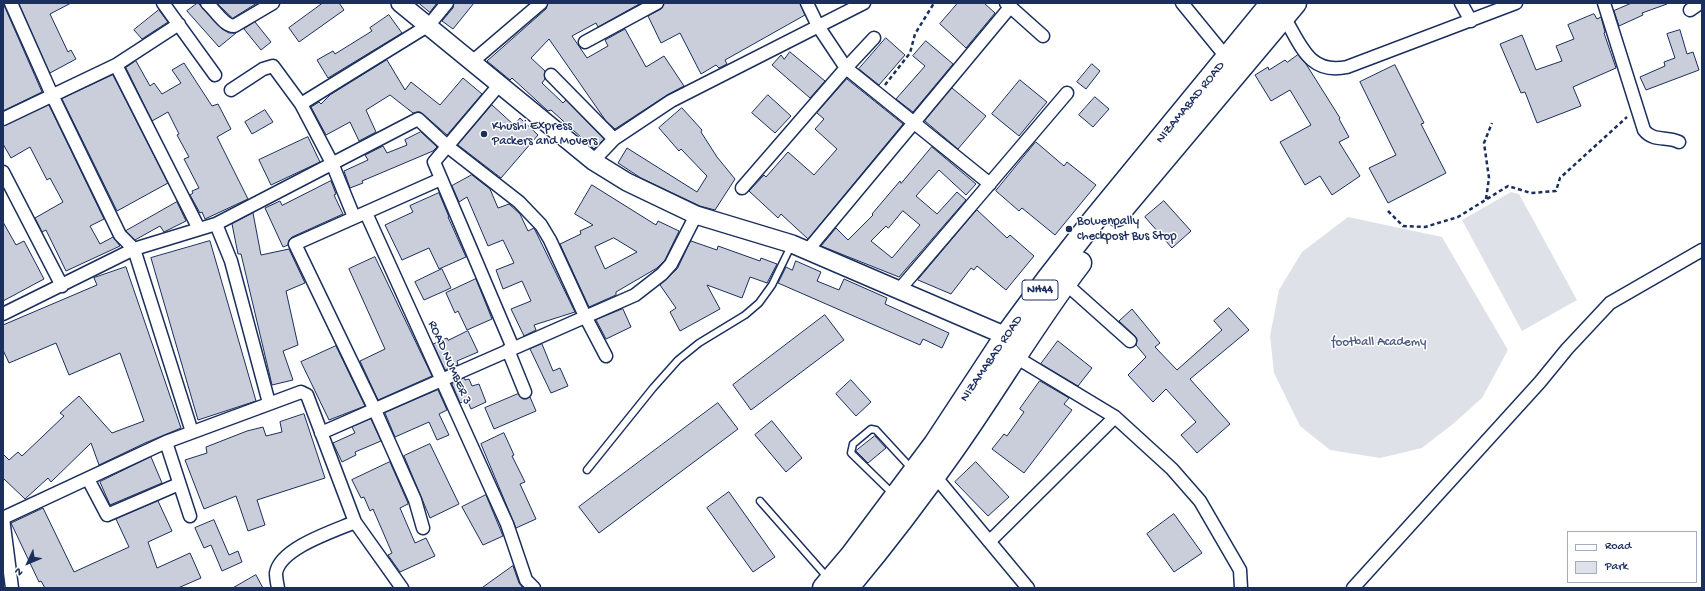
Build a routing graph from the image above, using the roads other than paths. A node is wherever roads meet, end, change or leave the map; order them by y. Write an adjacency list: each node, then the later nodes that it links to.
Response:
1 (11, 3): 35 (street)
2 (207, 3): 3 (street)
3 (273, 3)
4 (400, 3): 21 (street)
5 (447, 3): 21 (street)
6 (541, 3): 27 (street)
7 (658, 3): 25 (street)
8 (807, 3): 22 (street)
9 (864, 3): 22 (street)
10 (1182, 3): 26 (street)
11 (1461, 3): 19 (street)
12 (1516, 3): 19 (street)
13 (1604, 3): 40 (street)
14 (1700, 3): 18 (street)
15 (167, 4): 20 (street)
16 (1009, 5): 23 (street); 38 (street)
17 (1274, 8): 19 (street); 26 (highway, NIZAMABAD ROAD / NH44); 56 (highway, NIZAMABAD ROAD / NH44)
18 (1690, 10)
19 (1471, 21)
20 (179, 24): 28 (street); 30 (street)
21 (429, 25): 27 (street); 36 (street)
22 (818, 26): 29 (street); 39 (street)
23 (1043, 36)
24 (874, 38): 29 (street)
25 (585, 42)
26 (1227, 58): 61 (highway, NIZAMABAD ROAD / NH44)
27 (473, 61): 32 (street)
28 (116, 65): 35 (street); 52 (street)
29 (846, 68): 38 (street); 47 (street)
30 (215, 75)
31 (551, 75): 39 (street)
32 (499, 85): 41 (street); 42 (street)
33 (231, 90): 36 (street)
34 (1067, 93): 46 (street)
35 (52, 95): 37 (street); 54 (street)
36 (301, 104): 43 (street)
37 (3, 118)
38 (915, 124): 46 (street); 53 (street)
39 (614, 139): 42 (street)
40 (1679, 142)
41 (447, 146): 43 (street); 45 (street); 60 (street)
42 (593, 161): 49 (street)
43 (332, 163): 50 (street); 51 (street)
44 (3, 172): 57 (street)
45 (441, 179): 48 (street); 63 (street)
46 (990, 184): 58 (street)
47 (742, 188)
48 (366, 212): 50 (street); 66 (street, ROAD NUMBER 3)
49 (696, 215): 53 (street); 60 (street)
50 (354, 217): 69 (street)
51 (216, 224): 52 (street); 68 (street)
52 (199, 229): 54 (street)
53 (799, 248): 58 (street); 74 (lane)
54 (134, 249): 57 (street); 71 (street)
55 (1702, 250): 91 (street)
56 (1065, 283): 62 (street); 65 (highway, NIZAMABAD ROAD / NH44)
57 (62, 286): 59 (street)
58 (899, 290): 61 (street)
59 (3, 314)
60 (585, 316): 63 (street); 64 (street)
61 (1006, 336): 75 (highway, NIZAMABAD ROAD / NH44)
62 (1130, 341)
63 (510, 349): 66 (street); 67 (street)
64 (606, 356)
65 (1014, 356): 70 (street); 75 (highway, NIZAMABAD ROAD / NH44)
66 (441, 380): 69 (street); 88 (street, ROAD NUMBER 3)
67 (525, 392)
68 (269, 404): 71 (street); 72 (street)
69 (374, 408): 72 (street); 82 (street)
70 (1115, 417): 83 (street); 90 (street)
71 (192, 432): 73 (street)
72 (321, 432): 81 (street)
73 (166, 442): 76 (street); 77 (street)
74 (587, 470)
75 (924, 473): 78 (highway, NIZAMABAD ROAD / NH44); 78 (lane); 83 (street); 84 (highway, NIZAMABAD ROAD / NH44)
76 (88, 479): 77 (street); 85 (street)
77 (179, 484): 80 (street)
78 (896, 497): 84 (highway, NIZAMABAD ROAD / NH44)
79 (760, 501): 84 (lane)
80 (190, 516)
81 (355, 522): 86 (street); 87 (street)
82 (423, 528)
83 (990, 542): 89 (street)
84 (834, 585)
85 (12, 588)
86 (278, 588)
87 (402, 588)
88 (534, 588)
89 (1028, 588)
90 (1241, 588)
91 (1353, 588)

